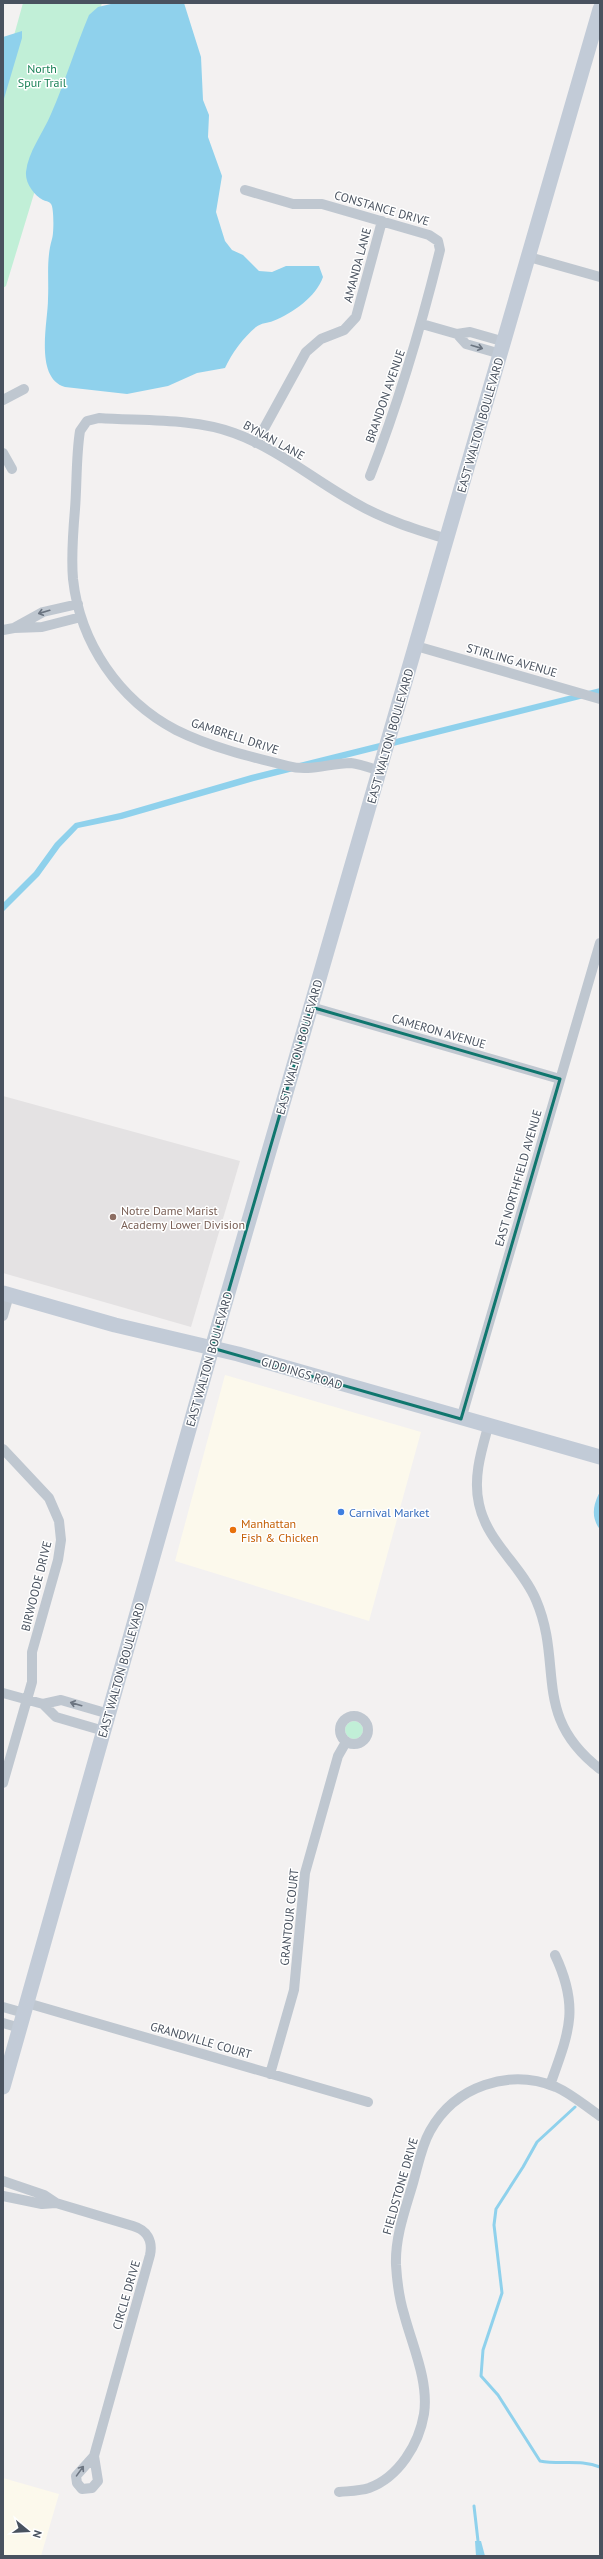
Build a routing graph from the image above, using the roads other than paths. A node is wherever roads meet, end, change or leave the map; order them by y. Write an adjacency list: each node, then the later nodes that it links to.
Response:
1 (600, 9): 4 (main road, EAST WALTON BOULEVARD)
2 (245, 190): 3 (street, CONSTANCE DRIVE)
3 (382, 221): 6 (street, CONSTANCE DRIVE); 11 (street, AMANDA LANE)
4 (529, 257): 5 (street); 7 (main road, EAST WALTON BOULEVARD)
5 (600, 277)
6 (422, 324): 7 (street); 14 (street, BRANDON AVENUE)
7 (503, 348): 15 (main road, EAST WALTON BOULEVARD)
8 (24, 389): 9 (street)
9 (3, 400)
10 (80, 433): 11 (street, BYNAN LANE); 16 (street, GAMBRELL DRIVE)
11 (256, 443): 15 (street, BYNAN LANE)
12 (3, 453): 13 (street)
13 (12, 469)
14 (370, 476)
15 (447, 539): 20 (main road, EAST WALTON BOULEVARD)
16 (78, 604): 17 (street, GAMBRELL DRIVE); 18 (street, one-way to 18)
17 (81, 617): 18 (street); 22 (street, GAMBRELL DRIVE)
18 (14, 628): 19 (street)
19 (3, 630)
20 (416, 646): 21 (street, STIRLING AVENUE); 22 (main road, EAST WALTON BOULEVARD)
21 (600, 699)
22 (380, 771): 24 (main road, EAST WALTON BOULEVARD)
23 (600, 943): 25 (street, EAST NORTHFIELD AVENUE)
24 (311, 1007): 25 (street, CAMERON AVENUE); 28 (main road, EAST WALTON BOULEVARD)
25 (560, 1079): 29 (street, EAST NORTHFIELD AVENUE)
26 (6, 1294): 27 (street); 28 (main road, GIDDINGS ROAD)
27 (3, 1316)
28 (212, 1348): 29 (main road, GIDDINGS ROAD); 36 (main road, EAST WALTON BOULEVARD)
29 (462, 1419): 30 (main road, GIDDINGS ROAD)
30 (488, 1427): 32 (main road, GIDDINGS ROAD); 39 (street)
31 (3, 1449): 34 (street, BIRWOODE DRIVE)
32 (600, 1457)
33 (3, 1693): 34 (street)
34 (27, 1700): 35 (street); 40 (street, BIRWOODE DRIVE)
35 (43, 1704): 36 (street, one-way to 35); 37 (street)
36 (109, 1714): 37 (main road, EAST WALTON BOULEVARD)
37 (104, 1731): 43 (main road, EAST WALTON BOULEVARD)
38 (346, 1742): 46 (street, GRANTOUR COURT)
39 (600, 1769)
40 (3, 1783)
41 (555, 1954): 47 (street)
42 (3, 2007): 43 (street, GRANDVILLE COURT)
43 (25, 2008): 45 (main road, EAST WALTON BOULEVARD); 46 (street, GRANDVILLE COURT)
44 (3, 2024): 45 (street)
45 (20, 2028): 48 (main road, EAST WALTON BOULEVARD)
46 (270, 2074): 49 (street, GRANDVILLE COURT)
47 (550, 2085): 50 (street, FIELDSTONE DRIVE); 55 (street, FIELDSTONE DRIVE)
48 (3, 2087)
49 (368, 2102)
50 (600, 2116)
51 (3, 2181): 52 (street, CIRCLE DRIVE)
52 (23, 2194): 53 (street, CIRCLE DRIVE); 54 (street, CIRCLE DRIVE)
53 (3, 2196)
54 (94, 2456)
55 (339, 2492)

